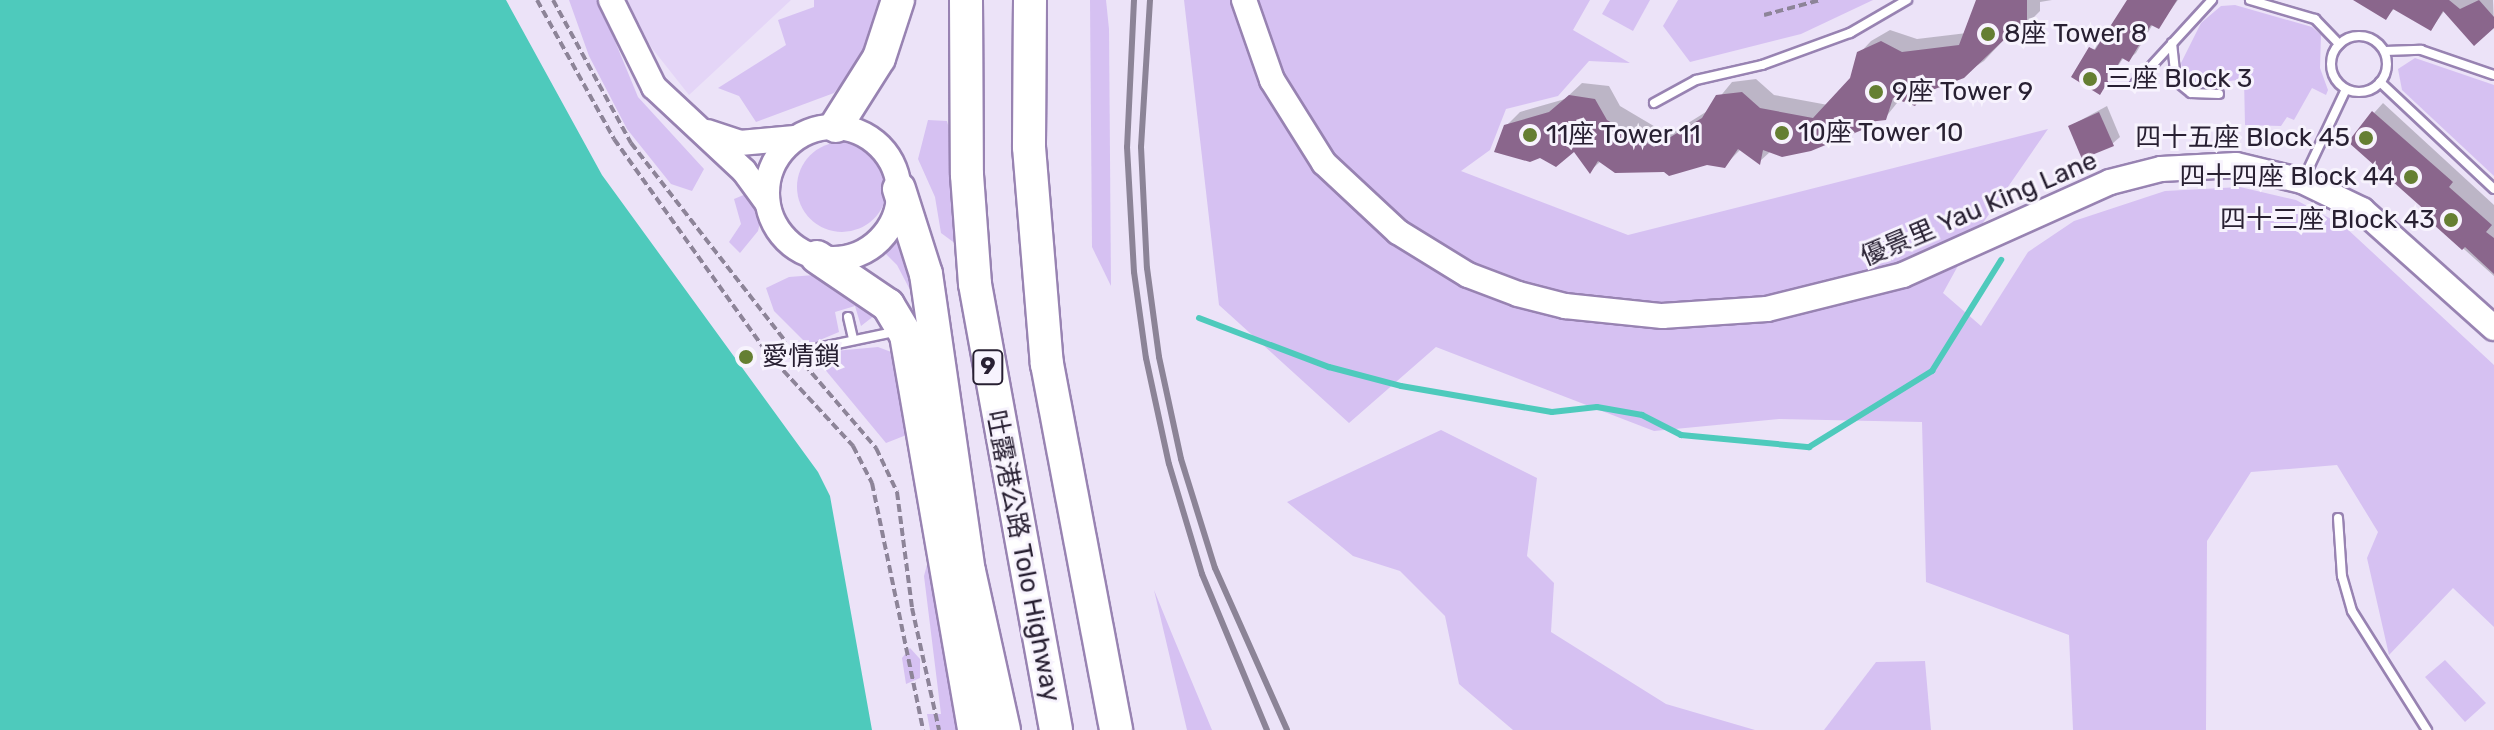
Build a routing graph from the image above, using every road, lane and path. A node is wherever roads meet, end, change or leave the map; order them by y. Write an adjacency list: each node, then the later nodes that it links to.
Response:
1 (537, 0): 36 (path)
2 (553, 0): 34 (path)
3 (611, 0): 23 (street)
4 (898, 0): 22 (highway)
5 (966, 0): 40 (highway, 吐露港公路 Tolo Highway / 9)
6 (1030, 0): 41 (highway)
7 (1244, 0): 25 (street, 優景里 Yau King Lane)
8 (1820, 0): 12 (path)
9 (1907, 0): 21 (lane)
10 (2212, 0): 13 (lane)
11 (2250, 0): 14 (lane)
12 (1764, 15)
13 (2172, 43): 18 (lane); 20 (lane)
14 (2339, 44): 15 (lane); 19 (lane)
15 (2385, 51): 16 (lane); 17 (lane)
16 (2494, 75)
17 (2380, 82): 19 (lane); 27 (lane)
18 (2135, 84)
19 (2346, 89): 25 (lane)
20 (2219, 94)
21 (1654, 103)
22 (836, 126): 24 (street); 26 (street)
23 (697, 128): 24 (street); 28 (street)
24 (795, 138): 28 (street)
25 (2302, 181): 31 (street, 優景里 Yau King Lane)
26 (899, 189): 29 (street); 39 (highway)
27 (2494, 189)
28 (767, 203): 29 (street)
29 (817, 257): 32 (highway)
30 (848, 317): 33 (lane)
31 (2494, 328)
32 (906, 335): 33 (lane); 38 (highway)
33 (853, 338): 34 (lane)
34 (794, 353): 37 (path)
35 (2338, 518): 42 (lane)
36 (923, 730)
37 (939, 730)
38 (974, 730)
39 (1004, 730)
40 (1056, 730)
41 (1116, 730)
42 (2427, 730)

